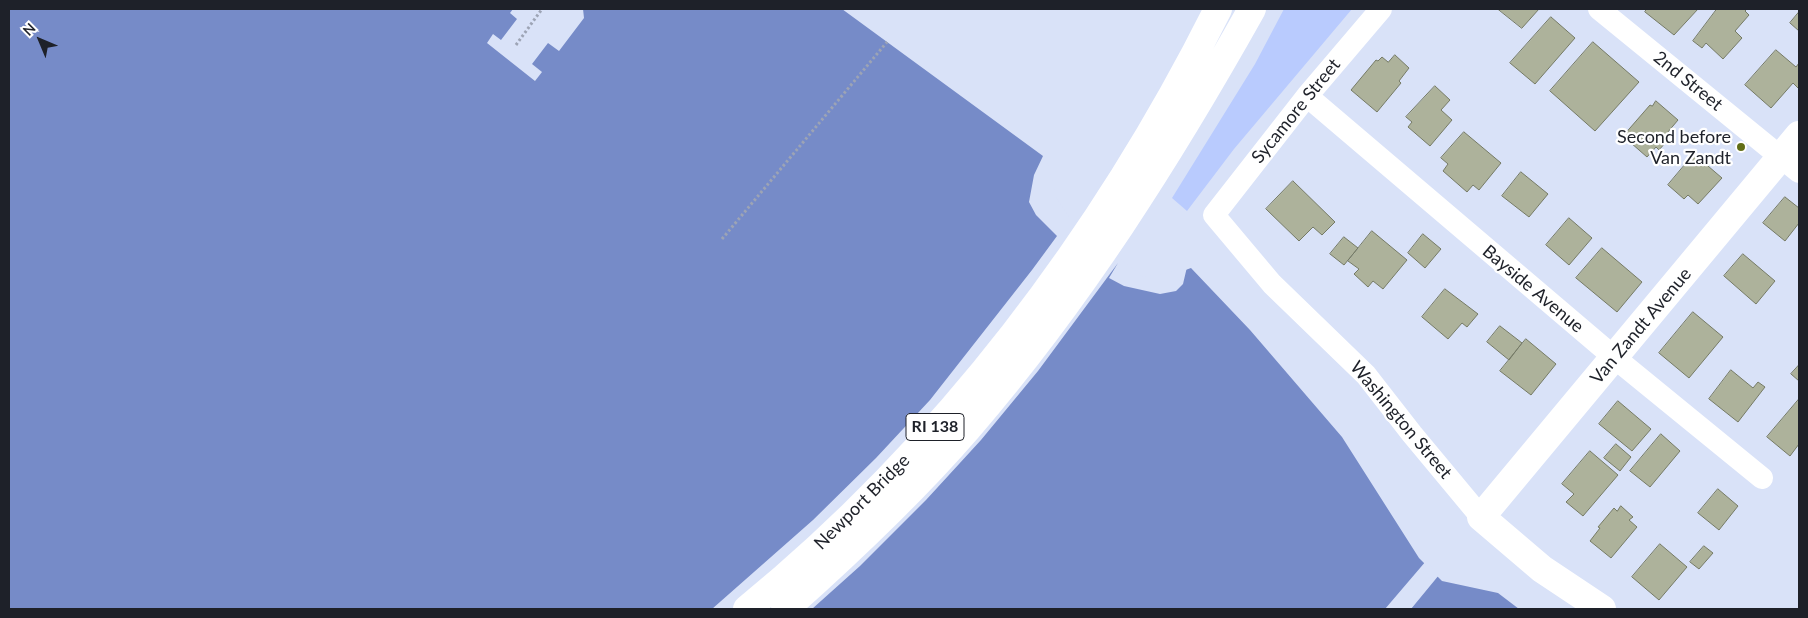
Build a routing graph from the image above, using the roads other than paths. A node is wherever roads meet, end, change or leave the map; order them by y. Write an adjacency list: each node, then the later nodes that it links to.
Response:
1 (1218, 9): 9 (main road, RI 138)
2 (1252, 9): 9 (main road, RI 138)
3 (1380, 9): 5 (street, Sycamore Street)
4 (1599, 9): 7 (street, 2nd Street)
5 (1307, 96): 8 (street, Sycamore Street); 10 (street, Bayside Avenue)
6 (1799, 134): 7 (main road, Van Zandt Avenue)
7 (1790, 165): 10 (main road, Van Zandt Avenue)
8 (1214, 215): 12 (street, Washington Street)
9 (1107, 227): 13 (main road, Newport Bridge / RI 138); 14 (main road, Newport Bridge / RI 138)
10 (1615, 358): 11 (street, Bayside Avenue); 12 (main road, Van Zandt Avenue)
11 (1762, 478)
12 (1481, 517): 15 (main road, Washington Street)
13 (747, 609)
14 (785, 609)
15 (1602, 609)

